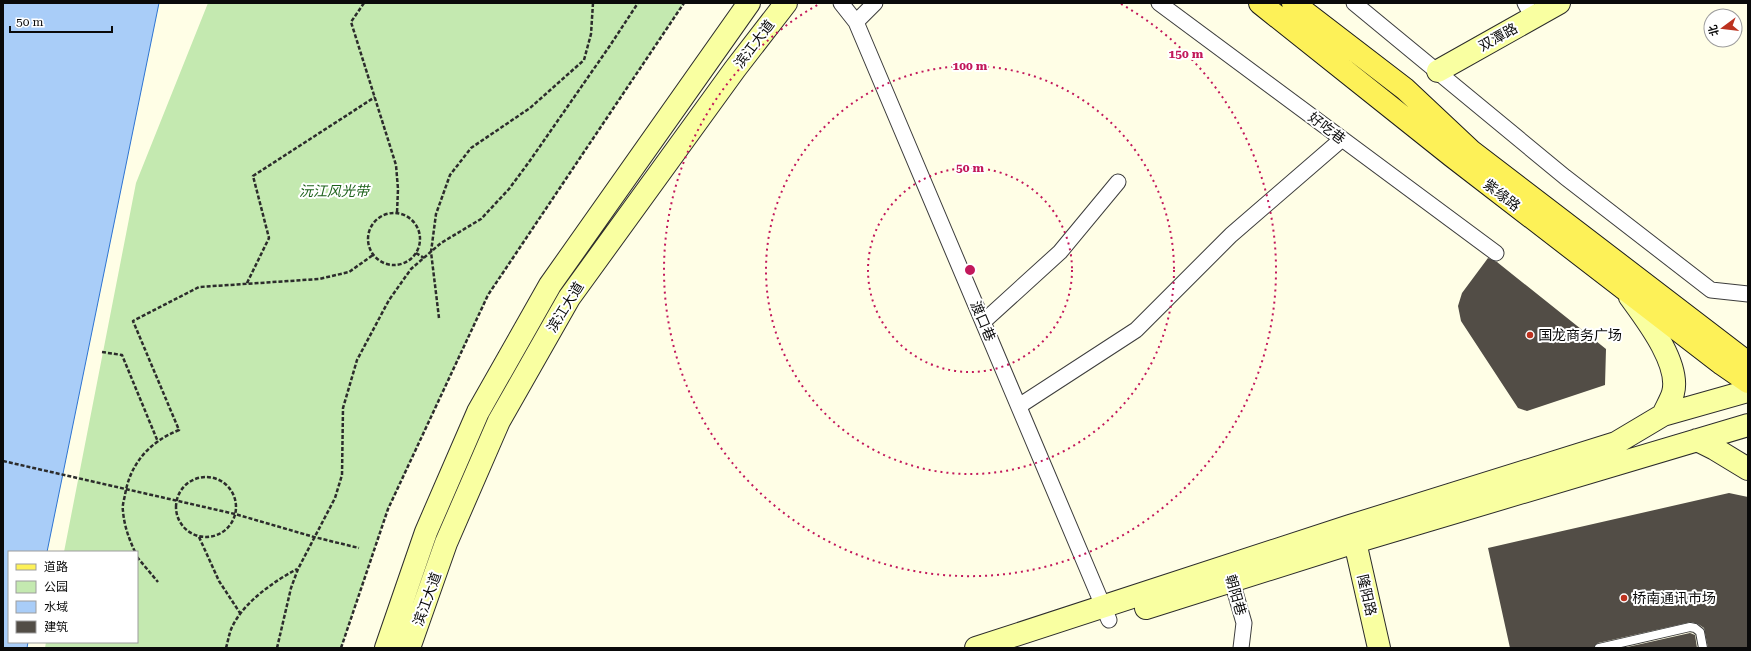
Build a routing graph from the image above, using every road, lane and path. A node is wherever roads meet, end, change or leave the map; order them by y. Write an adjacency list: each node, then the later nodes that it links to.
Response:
1 (364, 3): 17 (path)
2 (593, 3): 21 (path)
3 (638, 3): 21 (path)
4 (684, 3): 60 (path)
5 (749, 3): 61 (street, 滨江大道)
6 (786, 3): 62 (street, 滨江大道)
7 (841, 3): 15 (street, 渡口巷)
8 (875, 3): 15 (street)
9 (1159, 3): 18 (street, 好吃巷)
10 (1260, 3): 27 (main road, 紫缘路)
11 (1293, 3): 31 (main road, 紫缘路)
12 (1354, 3): 16 (street)
13 (1559, 3): 14 (street, 双潭路)
14 (1529, 10): 16 (street, 双潭路)
15 (856, 22): 30 (street, 渡口巷)
16 (1438, 71): 28 (street)
17 (375, 97): 20 (path); 26 (path)
18 (1342, 139): 23 (street, 好吃巷); 37 (street)
19 (1118, 182): 30 (street)
20 (397, 213): 22 (path); 24 (path)
21 (432, 252): 25 (path); 29 (path)
22 (416, 253): 24 (path); 25 (path)
23 (1496, 253)
24 (373, 254): 26 (path)
25 (424, 258): 48 (path)
26 (247, 284): 41 (path)
27 (1622, 287): 35 (main road, 紫缘路); 38 (street)
28 (1748, 294)
29 (439, 318)
30 (983, 322): 37 (street, 渡口巷)
31 (1725, 345): 32 (main road); 34 (main road, 紫缘路)
32 (1748, 349)
33 (102, 352): 41 (path)
34 (1748, 363)
35 (1748, 382)
36 (1748, 391): 38 (street)
37 (1019, 406): 57 (street, 渡口巷)
38 (1663, 415): 54 (street)
39 (1748, 425): 40 (street)
40 (1697, 440): 43 (street); 49 (street)
41 (158, 442): 44 (path)
42 (3, 461): 44 (path)
43 (1748, 469)
44 (126, 488): 45 (path); 51 (path)
45 (177, 500): 46 (path); 46 (path); 47 (path)
46 (236, 514): 47 (path); 48 (path)
47 (199, 536): 56 (path)
48 (314, 537): 50 (path); 53 (path)
49 (1355, 542): 54 (street); 66 (street, 隆阳路)
50 (359, 548)
51 (134, 551)
52 (138, 558): 55 (path)
53 (298, 569): 56 (path); 59 (path)
54 (1230, 573): 57 (street); 65 (street, 朝阳巷)
55 (158, 582)
56 (240, 613): 58 (path)
57 (1107, 613): 63 (street); 64 (street)
58 (226, 648)
59 (276, 648)
60 (341, 648)
61 (386, 648)
62 (409, 648)
63 (976, 648)
64 (1021, 648)
65 (1241, 648)
66 (1379, 648)
67 (1599, 648): 68 (lane)
68 (1703, 648)

